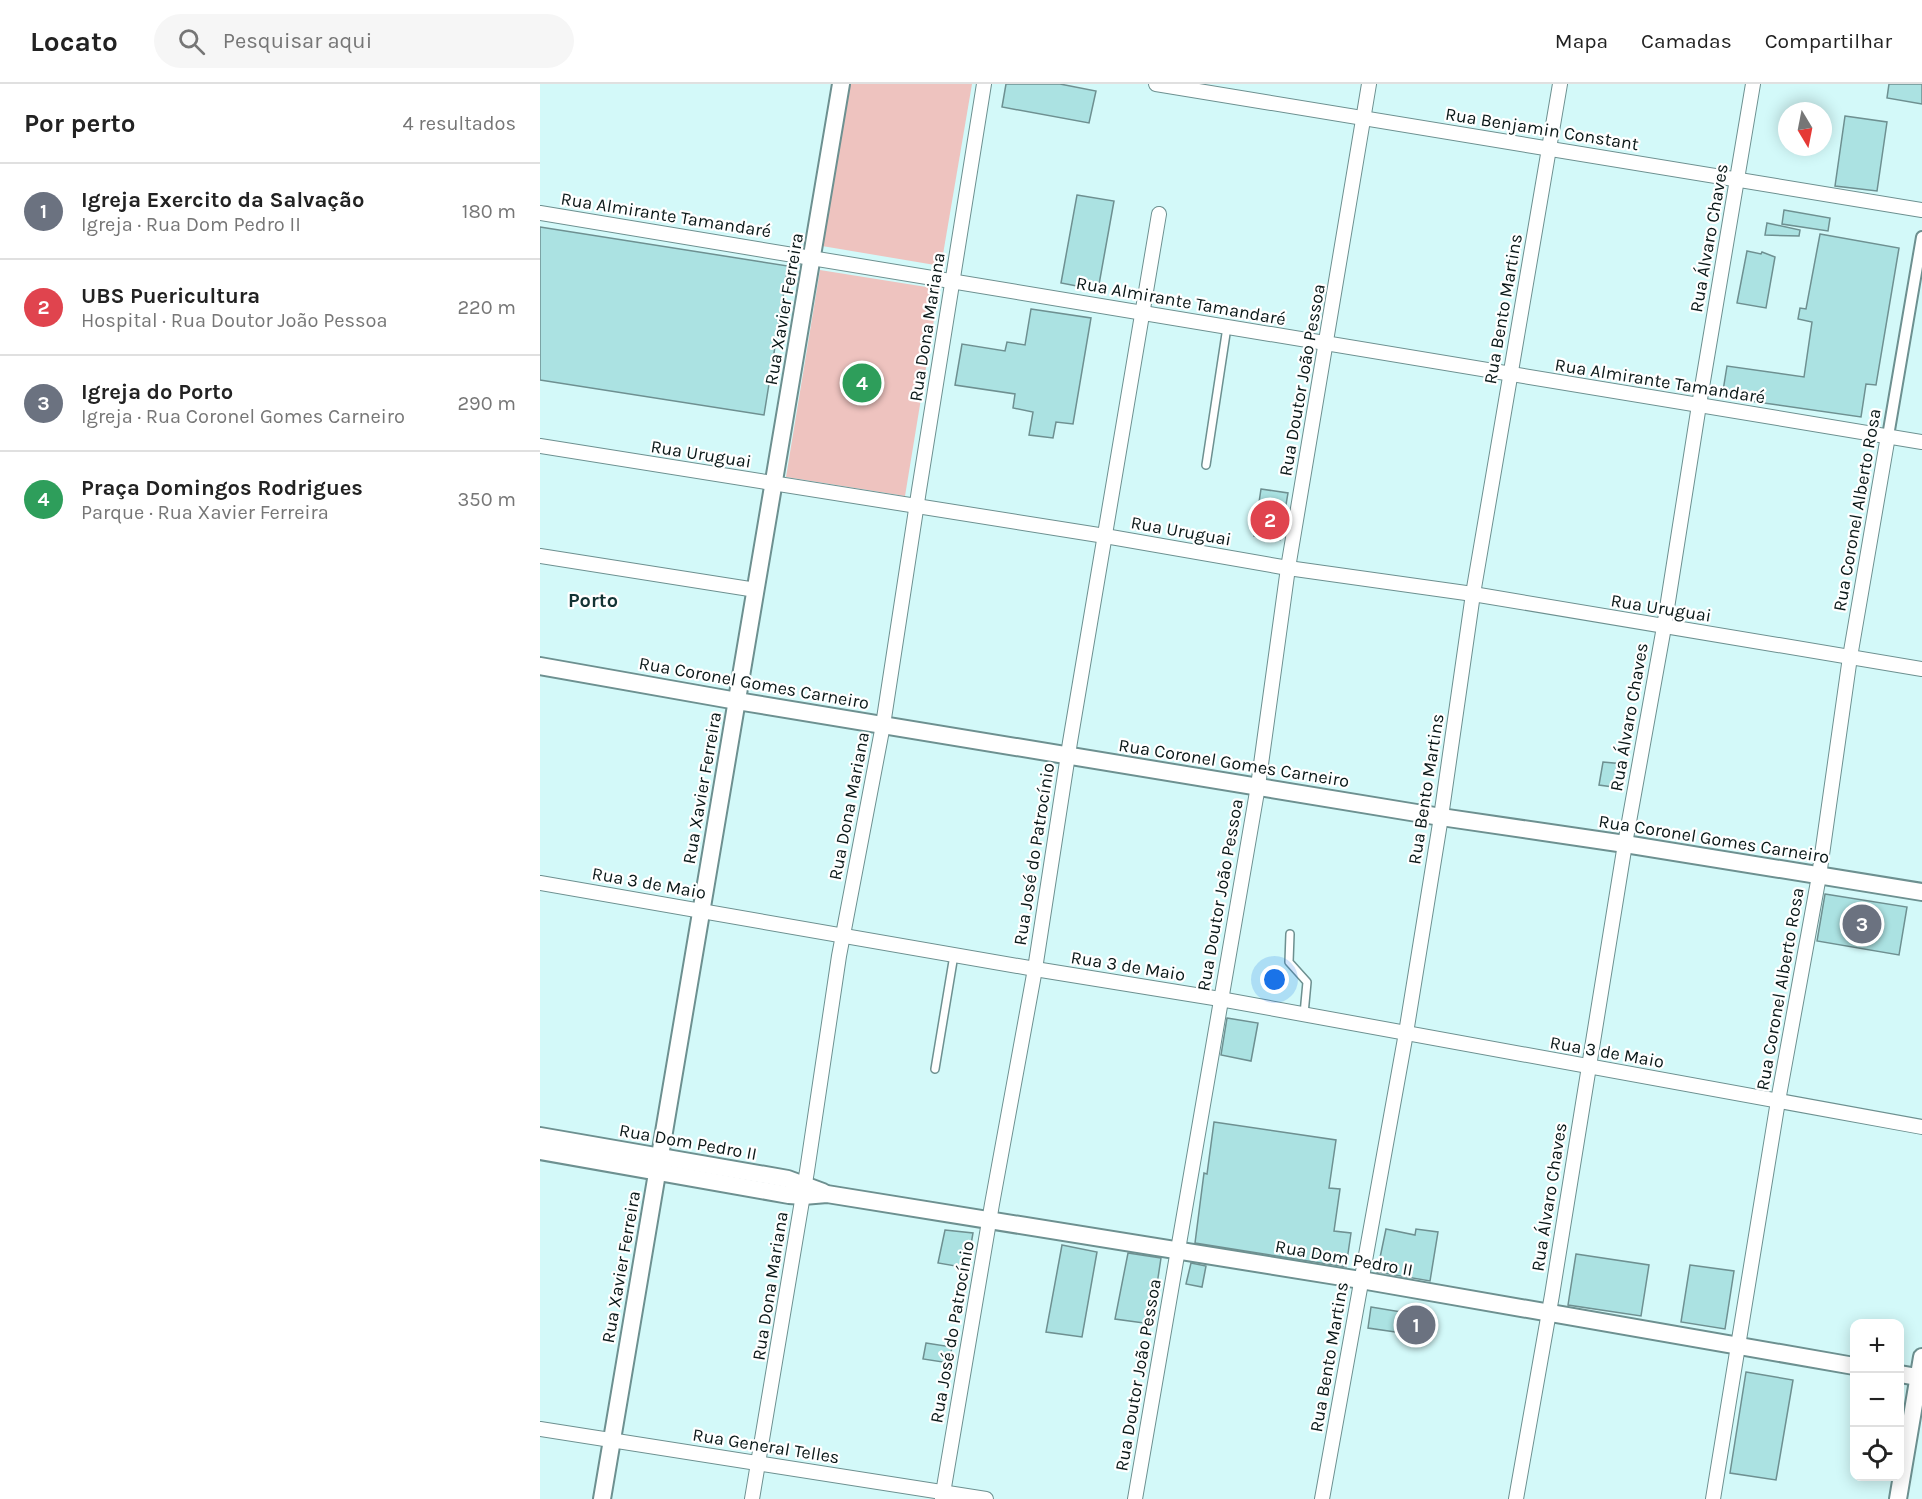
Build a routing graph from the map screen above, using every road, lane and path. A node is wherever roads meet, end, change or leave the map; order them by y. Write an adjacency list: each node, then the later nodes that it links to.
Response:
1 (841, 84): 15 (street, Rua Xavier Ferreira)
2 (984, 84): 16 (street, Rua Dona Mariana)
3 (1156, 84): 7 (street, Rua Benjamin Constant)
4 (1369, 84): 8 (street, Rua Doutor João Pessoa)
5 (1560, 84): 9 (street, Rua Bento Martins)
6 (1754, 84): 10 (street, Rua Álvaro Chaves)
7 (1179, 86): 8 (street, Rua Benjamin Constant)
8 (1364, 118): 9 (street, Rua Benjamin Constant); 19 (street, Rua Doutor João Pessoa)
9 (1549, 148): 10 (street, Rua Benjamin Constant); 20 (street, Rua Bento Martins)
10 (1737, 179): 11 (street, Rua Benjamin Constant); 21 (street, Rua Álvaro Chaves)
11 (1922, 210)
12 (540, 213): 15 (street, Rua Almirante Tamandaré)
13 (1159, 214): 17 (street, Rua José do Patrocínio)
14 (1922, 237): 22 (street, Rua Coronel Alberto Rosa)
15 (812, 257): 16 (street, Rua Almirante Tamandaré); 26 (street, Rua Xavier Ferreira)
16 (953, 280): 17 (street, Rua Almirante Tamandaré); 27 (street, Rua Dona Mariana)
17 (1142, 314): 18 (street, Rua Almirante Tamandaré); 28 (street, Rua José do Patrocínio)
18 (1227, 327): 19 (street, Rua Almirante Tamandaré); 25 (lane)
19 (1326, 344): 20 (street, Rua Almirante Tamandaré); 30 (street, Rua Doutor João Pessoa)
20 (1510, 375): 21 (street, Rua Almirante Tamandaré); 32 (street, Rua Bento Martins)
21 (1699, 405): 22 (street, Rua Almirante Tamandaré); 33 (street, Rua Álvaro Chaves)
22 (1888, 436): 23 (street, Rua Almirante Tamandaré); 34 (street, Rua Coronel Alberto Rosa)
23 (1922, 442)
24 (540, 446): 26 (street, Rua Uruguai)
25 (1206, 465)
26 (774, 484): 27 (street, Rua Uruguai); 31 (street, Rua Xavier Ferreira)
27 (916, 507): 28 (street, Rua Uruguai); 38 (street, Rua Dona Mariana)
28 (1105, 536): 30 (street, Rua Uruguai); 39 (street, Rua José do Patrocínio)
29 (540, 556): 31 (street)
30 (1288, 568): 32 (street, Rua Uruguai); 40 (street, Rua Doutor João Pessoa)
31 (756, 590): 37 (street, Rua Xavier Ferreira)
32 (1473, 594): 33 (street, Rua Uruguai); 41 (street, Rua Bento Martins)
33 (1664, 627): 34 (street, Rua Uruguai); 42 (street, Rua Álvaro Chaves)
34 (1850, 657): 36 (street, Rua Uruguai); 43 (street, Rua Coronel Alberto Rosa)
35 (540, 666): 37 (street, Rua Coronel Gomes Carneiro)
36 (1922, 669)
37 (737, 701): 38 (street, Rua Coronel Gomes Carneiro); 46 (street, Rua Xavier Ferreira)
38 (883, 725): 39 (street, Rua Coronel Gomes Carneiro); 48 (street, Rua Dona Mariana)
39 (1068, 755): 40 (street, Rua Coronel Gomes Carneiro); 50 (street, Rua José do Patrocínio)
40 (1258, 786): 41 (street, Rua Coronel Gomes Carneiro); 51 (street, Rua Doutor João Pessoa)
41 (1441, 818): 42 (street, Rua Coronel Gomes Carneiro); 53 (street, Rua Bento Martins)
42 (1625, 844): 43 (street, Rua Coronel Gomes Carneiro); 54 (street, Rua Álvaro Chaves)
43 (1819, 876): 45 (street, Rua Coronel Gomes Carneiro); 56 (street, Rua Coronel Alberto Rosa)
44 (540, 883): 46 (street, Rua 3 de Maio)
45 (1922, 892)
46 (702, 910): 48 (street, Rua 3 de Maio); 60 (street, Rua Xavier Ferreira)
47 (1290, 934): 52 (lane)
48 (843, 936): 49 (street, Rua 3 de Maio); 61 (street, Rua Dona Mariana)
49 (954, 955): 50 (street, Rua 3 de Maio); 55 (lane)
50 (1035, 969): 51 (street, Rua 3 de Maio); 62 (street, Rua José do Patrocínio)
51 (1220, 999): 52 (street, Rua 3 de Maio); 63 (street, Rua Doutor João Pessoa)
52 (1304, 1014): 53 (street, Rua 3 de Maio)
53 (1406, 1033): 54 (street, Rua 3 de Maio); 64 (street, Rua Bento Martins)
54 (1588, 1067): 56 (street, Rua 3 de Maio); 65 (street, Rua Álvaro Chaves)
55 (935, 1069)
56 (1778, 1101): 57 (street, Rua 3 de Maio); 66 (street, Rua Coronel Alberto Rosa)
57 (1922, 1127)
58 (540, 1136): 60 (street, Rua Dom Pedro II)
59 (540, 1151): 60 (street, Rua Dom Pedro II)
60 (658, 1164): 61 (street, Rua Dom Pedro II); 72 (street, Rua Xavier Ferreira)
61 (804, 1190): 62 (street, Rua Dom Pedro II); 73 (street, Rua Dona Mariana)
62 (989, 1219): 63 (street, Rua Dom Pedro II); 74 (street, Rua José do Patrocínio)
63 (1178, 1250): 64 (street, Rua Dom Pedro II); 78 (street, Rua Doutor João Pessoa)
64 (1361, 1280): 65 (street, Rua Dom Pedro II); 79 (street, Rua Bento Martins)
65 (1549, 1313): 66 (street, Rua Dom Pedro II); 80 (street, Rua Álvaro Chaves)
66 (1740, 1346): 68 (street, Rua Dom Pedro II); 81 (street, Rua Coronel Alberto Rosa)
67 (1922, 1356): 70 (street)
68 (1850, 1365)
69 (1904, 1375): 70 (street)
70 (1920, 1377): 82 (street)
71 (540, 1428): 72 (street, Rua General Telles)
72 (612, 1440): 73 (street, Rua General Telles); 75 (street, Rua Xavier Ferreira)
73 (758, 1464): 74 (street, Rua General Telles); 76 (street, Rua Dona Mariana)
74 (943, 1496): 77 (street, Rua General Telles)
75 (602, 1499)
76 (752, 1499)
77 (986, 1499)
78 (1135, 1499)
79 (1322, 1499)
80 (1516, 1499)
81 (1713, 1499)
82 (1898, 1499)

